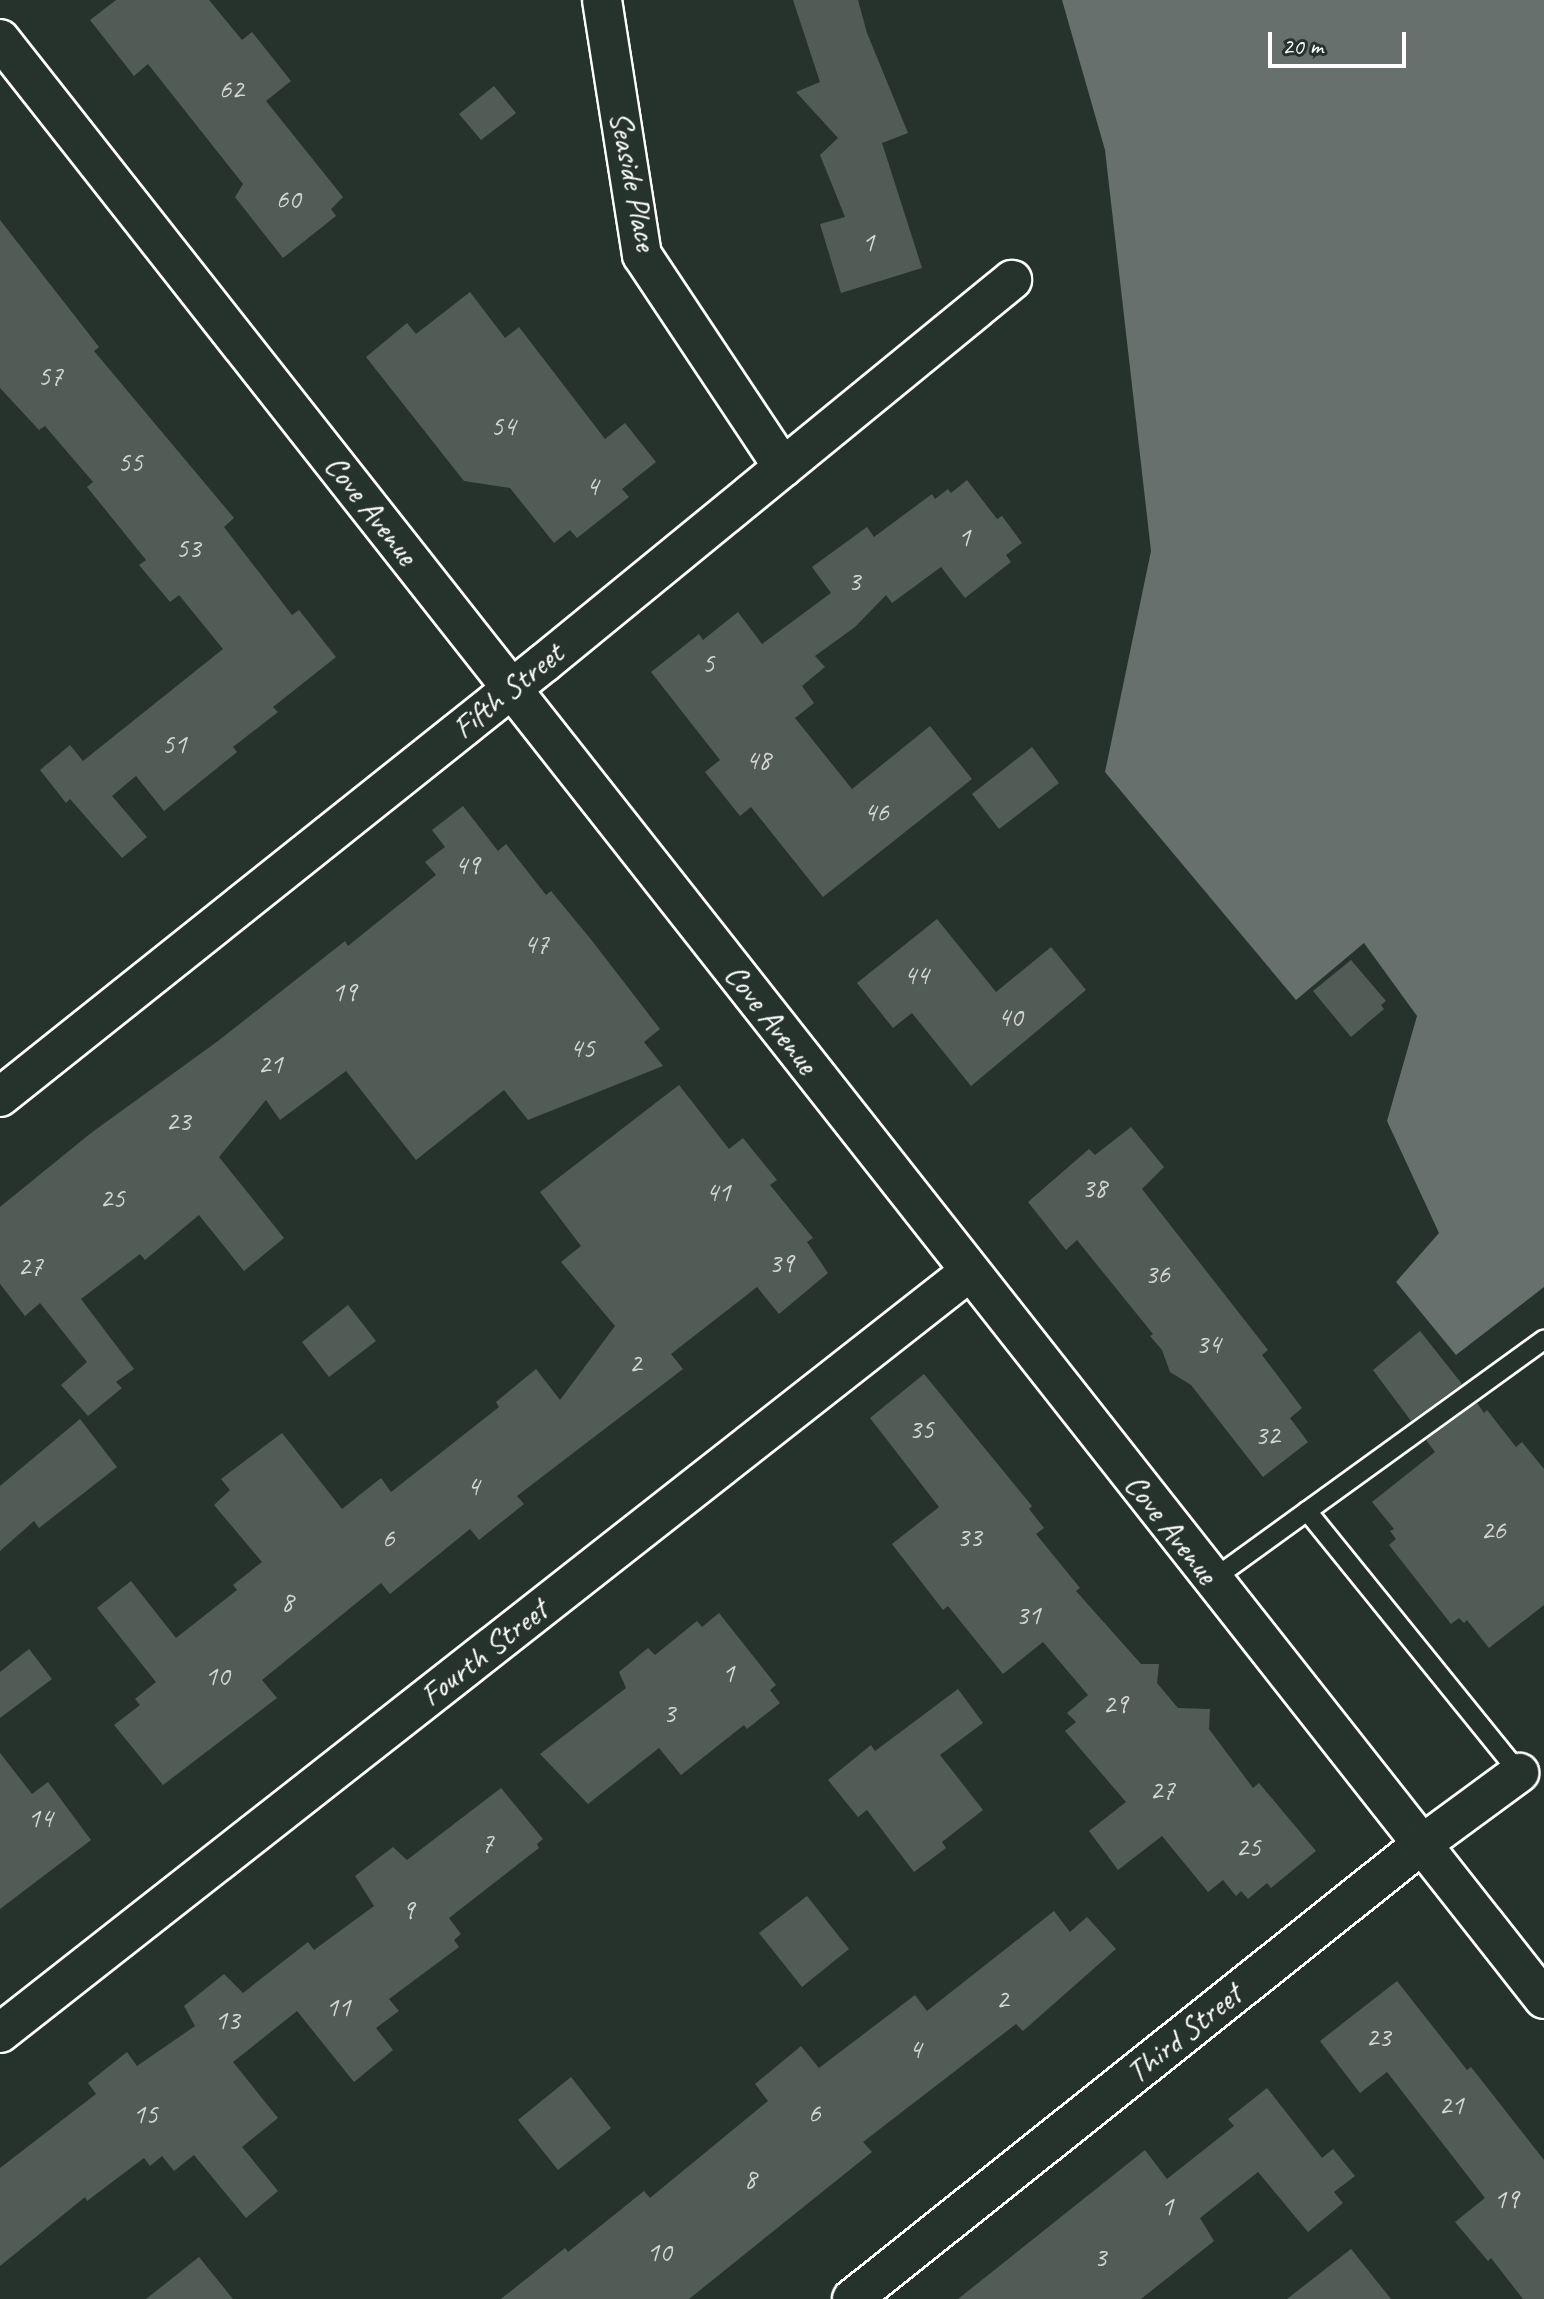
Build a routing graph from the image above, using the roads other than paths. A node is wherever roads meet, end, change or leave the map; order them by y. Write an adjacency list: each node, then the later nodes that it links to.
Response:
1 (602, 0): 4 (street, Seaside Place)
2 (0, 39): 5 (street, Cove Avenue)
3 (1012, 280): 4 (street, Fifth Street)
4 (783, 467): 5 (street, Fifth Street)
5 (512, 689): 6 (street, Fifth Street); 7 (street, Cove Avenue)
6 (0, 1097)
7 (969, 1272): 10 (street, Cove Avenue); 14 (street, Fourth Street)
8 (1544, 1340): 9 (lane)
9 (1307, 1511): 10 (lane); 11 (lane)
10 (1212, 1580): 12 (street, Cove Avenue)
11 (1519, 1773): 12 (street, Third Street)
12 (1421, 1845): 13 (street, Cove Avenue); 15 (street, Third Street)
13 (1544, 1999)
14 (0, 2033)
15 (852, 2299)

